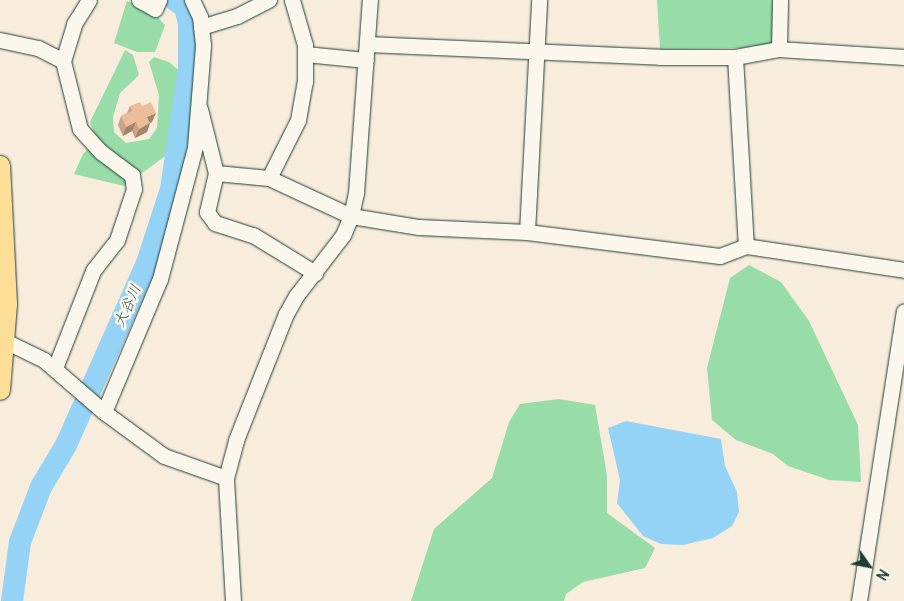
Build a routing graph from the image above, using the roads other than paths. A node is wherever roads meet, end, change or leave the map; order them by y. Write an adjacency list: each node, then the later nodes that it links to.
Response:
1 (89, 0): 19 (street)
2 (139, 0): 9 (street)
3 (192, 0): 10 (street)
4 (269, 0): 10 (street)
5 (292, 0): 15 (street)
6 (370, 0): 12 (street)
7 (539, 0): 14 (street)
8 (780, 0): 13 (street)
9 (157, 2)
10 (201, 27): 20 (street)
11 (0, 40): 19 (street)
12 (367, 44): 14 (street); 18 (street)
13 (779, 49): 16 (street); 17 (street)
14 (536, 52): 16 (street); 25 (street)
15 (305, 54): 18 (street); 23 (street)
16 (736, 57): 26 (street)
17 (904, 57)
18 (366, 60): 24 (street)
19 (63, 61): 31 (street)
20 (200, 110): 22 (street); 33 (street)
21 (0, 165): 30 (main road)
22 (216, 173): 23 (street); 28 (street)
23 (269, 178): 24 (street)
24 (351, 216): 25 (street); 28 (street)
25 (527, 232): 26 (street)
26 (746, 246): 27 (street)
27 (904, 270)
28 (315, 273): 34 (street)
29 (904, 311): 36 (street)
30 (5, 341): 31 (street); 32 (main road)
31 (55, 368): 33 (street)
32 (0, 390)
33 (104, 412): 34 (street)
34 (226, 478): 35 (street)
35 (233, 601)
36 (859, 601)

